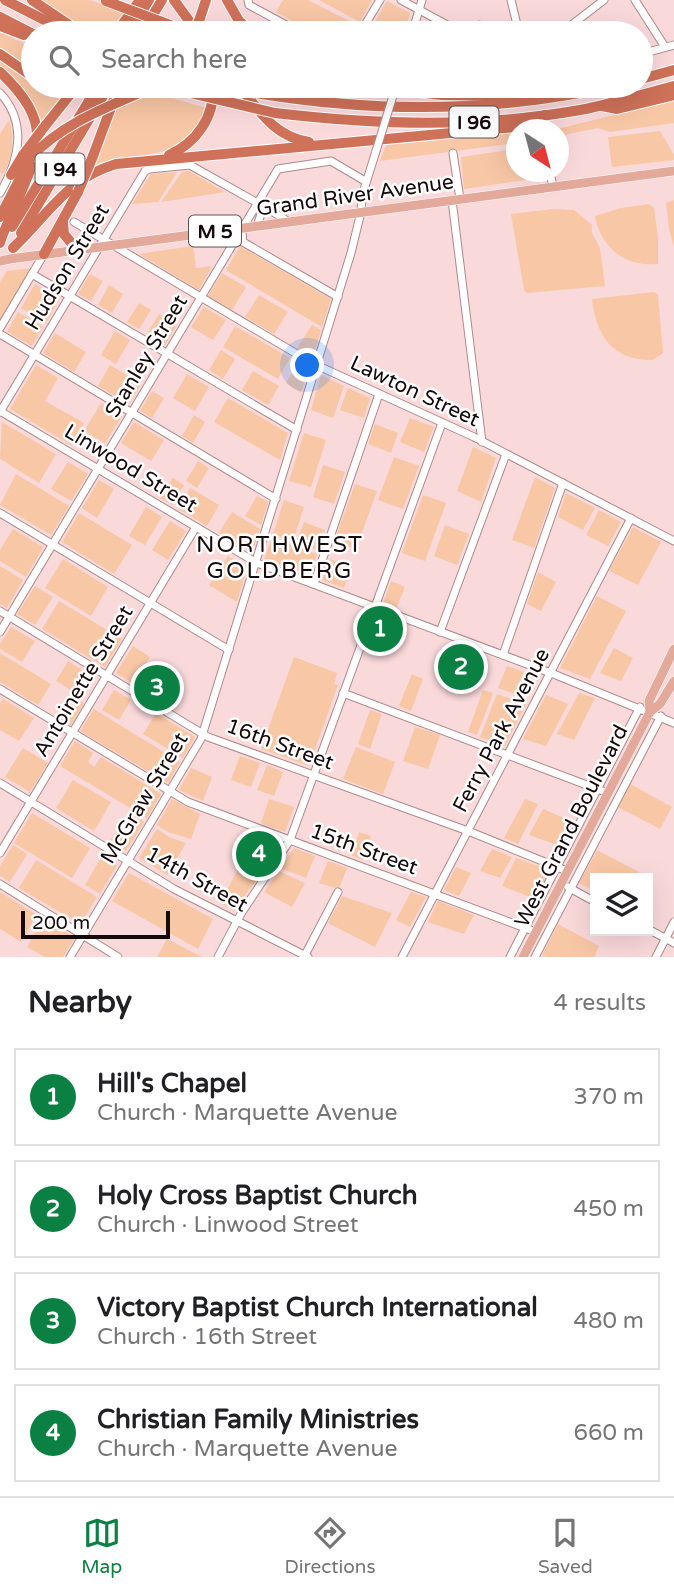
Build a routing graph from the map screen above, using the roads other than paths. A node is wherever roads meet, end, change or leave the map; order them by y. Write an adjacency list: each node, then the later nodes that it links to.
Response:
1 (5, 0): 18 (highway)
2 (32, 0): 19 (highway)
3 (140, 0): 20 (highway)
4 (174, 0): 24 (highway)
5 (206, 0): 25 (highway, bridge)
6 (227, 0): 26 (highway)
7 (380, 0): 28 (street)
8 (401, 0): 16 (street)
9 (422, 0): 16 (street)
10 (511, 0): 31 (street)
11 (604, 0): 32 (street)
12 (635, 0): 33 (street)
13 (104, 1): 23 (highway, bridge)
14 (248, 2): 27 (street)
15 (156, 3): 21 (highway); 22 (highway)
16 (419, 10): 29 (street); 30 (street)
17 (0, 17): 36 (highway)
18 (46, 21)
19 (63, 21)
20 (125, 21)
21 (140, 21)
22 (149, 21)
23 (159, 21)
24 (188, 21)
25 (200, 21)
26 (239, 21)
27 (280, 21)
28 (367, 21)
29 (416, 21)
30 (439, 21)
31 (516, 21)
32 (577, 21)
33 (648, 21)
34 (0, 26): 37 (highway)
35 (653, 28): 39 (street)
36 (21, 29)
37 (21, 32)
38 (674, 45): 39 (street)
39 (665, 47): 40 (street)
40 (653, 50)
41 (0, 54): 42 (highway)
42 (21, 68)
43 (674, 70): 45 (highway)
44 (0, 72): 49 (highway)
45 (653, 76)
46 (674, 86): 47 (highway, I 96)
47 (653, 92)
48 (0, 93): 71 (street)
49 (21, 95)
50 (674, 95): 64 (highway)
51 (23, 98): 86 (highway)
52 (68, 98): 68 (highway, bridge)
53 (91, 98): 86 (highway, I 94)
54 (102, 98): 87 (highway, I 94)
55 (115, 98): 81 (highway, bridge)
56 (130, 98): 68 (highway, bridge)
57 (210, 98): 65 (highway, I 96, bridge)
58 (212, 98): 69 (highway)
59 (249, 98): 66 (highway)
60 (292, 98): 62 (highway, I 96, bridge)
61 (392, 98): 72 (street, McGraw Street, bridge)
62 (552, 98)
63 (629, 98): 64 (highway, I 96)
64 (599, 106): 65 (highway, I 96)
65 (545, 115): 66 (highway)
66 (329, 144): 69 (highway)
67 (453, 153): 76 (street)
68 (27, 157): 71 (highway); 80 (highway)
69 (152, 160): 87 (highway)
70 (674, 171): 74 (main road, Grand River Avenue / M 5)
71 (5, 180): 75 (street)
72 (366, 181): 77 (street, Stanley Street); 79 (street, McGraw Street)
73 (552, 182): 74 (street)
74 (553, 187): 76 (main road, Grand River Avenue / M 5)
75 (0, 193)
76 (456, 200): 79 (main road, Grand River Avenue / M 5); 106 (street)
77 (258, 203): 78 (street); 84 (street, Stanley Street); 85 (street, Hudson Street)
78 (270, 210): 82 (street); 83 (street)
79 (361, 212): 82 (main road, Grand River Avenue / M 5); 94 (street, McGraw Street)
80 (0, 217)
81 (69, 221): 85 (street, Lawton Street); 88 (highway); 89 (highway)
82 (289, 222): 83 (main road, Grand River Avenue / M 5)
83 (257, 226): 84 (main road, Grand River Avenue / M 5)
84 (243, 228): 85 (main road, Grand River Avenue / M 5); 94 (street); 95 (street, Stanley Street)
85 (105, 244): 88 (main road, Grand River Avenue / M 5); 93 (street, Hudson Street); 95 (street, Lawton Street)
86 (0, 245)
87 (13, 248): 91 (highway, I 94)
88 (77, 250): 89 (main road, Grand River Avenue / M 5)
89 (44, 254): 90 (main road, Grand River Avenue / M 5, bridge); 92 (street)
90 (0, 261)
91 (0, 268)
92 (32, 274): 93 (street); 96 (street)
93 (70, 296): 98 (street); 99 (street, Hudson Street)
94 (338, 297): 100 (street, McGraw Street)
95 (201, 298): 98 (street, Stanley Street); 100 (street, Lawton Street)
96 (0, 328)
97 (0, 334): 99 (street)
98 (168, 354): 103 (street, Stanley Street); 105 (street)
99 (34, 355): 102 (street, Hudson Street); 103 (street)
100 (317, 366): 101 (street, Lawton Street); 105 (street, McGraw Street)
101 (379, 394): 104 (street, Lawton Street); 117 (street)
102 (0, 411): 108 (street, Linwood Street)
103 (132, 413): 108 (street, Stanley Street); 110 (street)
104 (442, 423): 106 (street, Lawton Street); 119 (street)
105 (298, 430): 110 (street, McGraw Street)
106 (482, 442): 107 (street, Lawton Street)
107 (506, 454): 109 (street, Lawton Street); 123 (street)
108 (98, 470): 113 (street, Linwood Street); 115 (street, Stanley Street)
109 (563, 484): 112 (street, Lawton Street); 126 (street)
110 (276, 499): 116 (street, McGraw Street)
111 (0, 513): 115 (street)
112 (631, 518): 114 (street, Lawton Street); 127 (street, Ferry Park Avenue)
113 (196, 527): 116 (street, Linwood Street); 118 (street, Antoinette Street)
114 (674, 541)
115 (52, 544): 118 (street); 121 (street, Stanley Street)
116 (257, 563): 117 (street, Linwood Street); 125 (street, McGraw Street)
117 (314, 584): 119 (street, Linwood Street)
118 (151, 603): 125 (street); 128 (street, Antoinette Street)
119 (374, 607): 123 (street, Linwood Street); 131 (street)
120 (0, 611): 121 (street, 16th Street)
121 (9, 617): 122 (street, Stanley Street); 128 (street, 16th Street)
122 (0, 632)
123 (440, 632): 126 (street, Linwood Street)
124 (674, 649): 133 (main road, West Grand Boulevard)
125 (229, 650): 137 (street, McGraw Street)
126 (503, 655): 127 (street, Linwood Street)
127 (551, 673): 132 (street, Linwood Street); 138 (street, Ferry Park Avenue)
128 (107, 676): 136 (street, Antoinette Street); 137 (street, 16th Street)
129 (674, 681): 133 (main road, West Grand Boulevard)
130 (0, 690): 136 (street, 15th Street)
131 (343, 693): 138 (street); 139 (street)
132 (640, 708): 133 (street, Linwood Street); 141 (street)
133 (650, 712): 134 (street, Linwood Street); 143 (main road, West Grand Boulevard)
134 (661, 716): 135 (street, Linwood Street); 153 (street)
135 (674, 723)
136 (72, 733): 142 (street, 15th Street); 144 (street, Antoinette Street)
137 (203, 733): 139 (street, 16th Street); 142 (street, McGraw Street)
138 (508, 754): 141 (street); 145 (street, Ferry Park Avenue)
139 (313, 775): 145 (street, 16th Street); 146 (street)
140 (0, 783): 144 (street, 14th Street)
141 (597, 789): 143 (street); 149 (street)
142 (170, 792): 146 (street, 15th Street); 148 (street, McGraw Street)
143 (608, 793): 150 (main road, West Grand Boulevard)
144 (31, 802): 147 (street, Antoinette Street); 148 (street, 14th Street)
145 (468, 831): 149 (street, 16th Street); 155 (street, Ferry Park Avenue)
146 (290, 840): 155 (street, 15th Street); 157 (street)
147 (0, 853)
148 (128, 861): 157 (street, 14th Street); 162 (street, McGraw Street)
149 (557, 867): 150 (street, 16th Street); 159 (street)
150 (567, 871): 152 (main road, West Grand Boulevard)
151 (0, 884): 162 (street)
152 (561, 884): 153 (street); 160 (main road, West Grand Boulevard)
153 (571, 889): 156 (street); 172 (street)
154 (338, 892): 165 (street)
155 (435, 893): 159 (street, 15th Street); 169 (street, Ferry Park Avenue)
156 (590, 899)
157 (237, 921): 165 (street, 14th Street); 168 (street)
158 (674, 922): 163 (street)
159 (526, 927): 160 (street, 15th Street); 170 (street)
160 (536, 932): 171 (main road, West Grand Boulevard)
161 (653, 932): 163 (street)
162 (84, 934): 166 (street, McGraw Street); 167 (street)
163 (666, 938): 164 (street); 173 (street)
164 (674, 943)
165 (307, 956)
166 (70, 957)
167 (118, 957)
168 (218, 957)
169 (402, 957)
170 (510, 957)
171 (523, 957)
172 (536, 957)
173 (656, 957)

